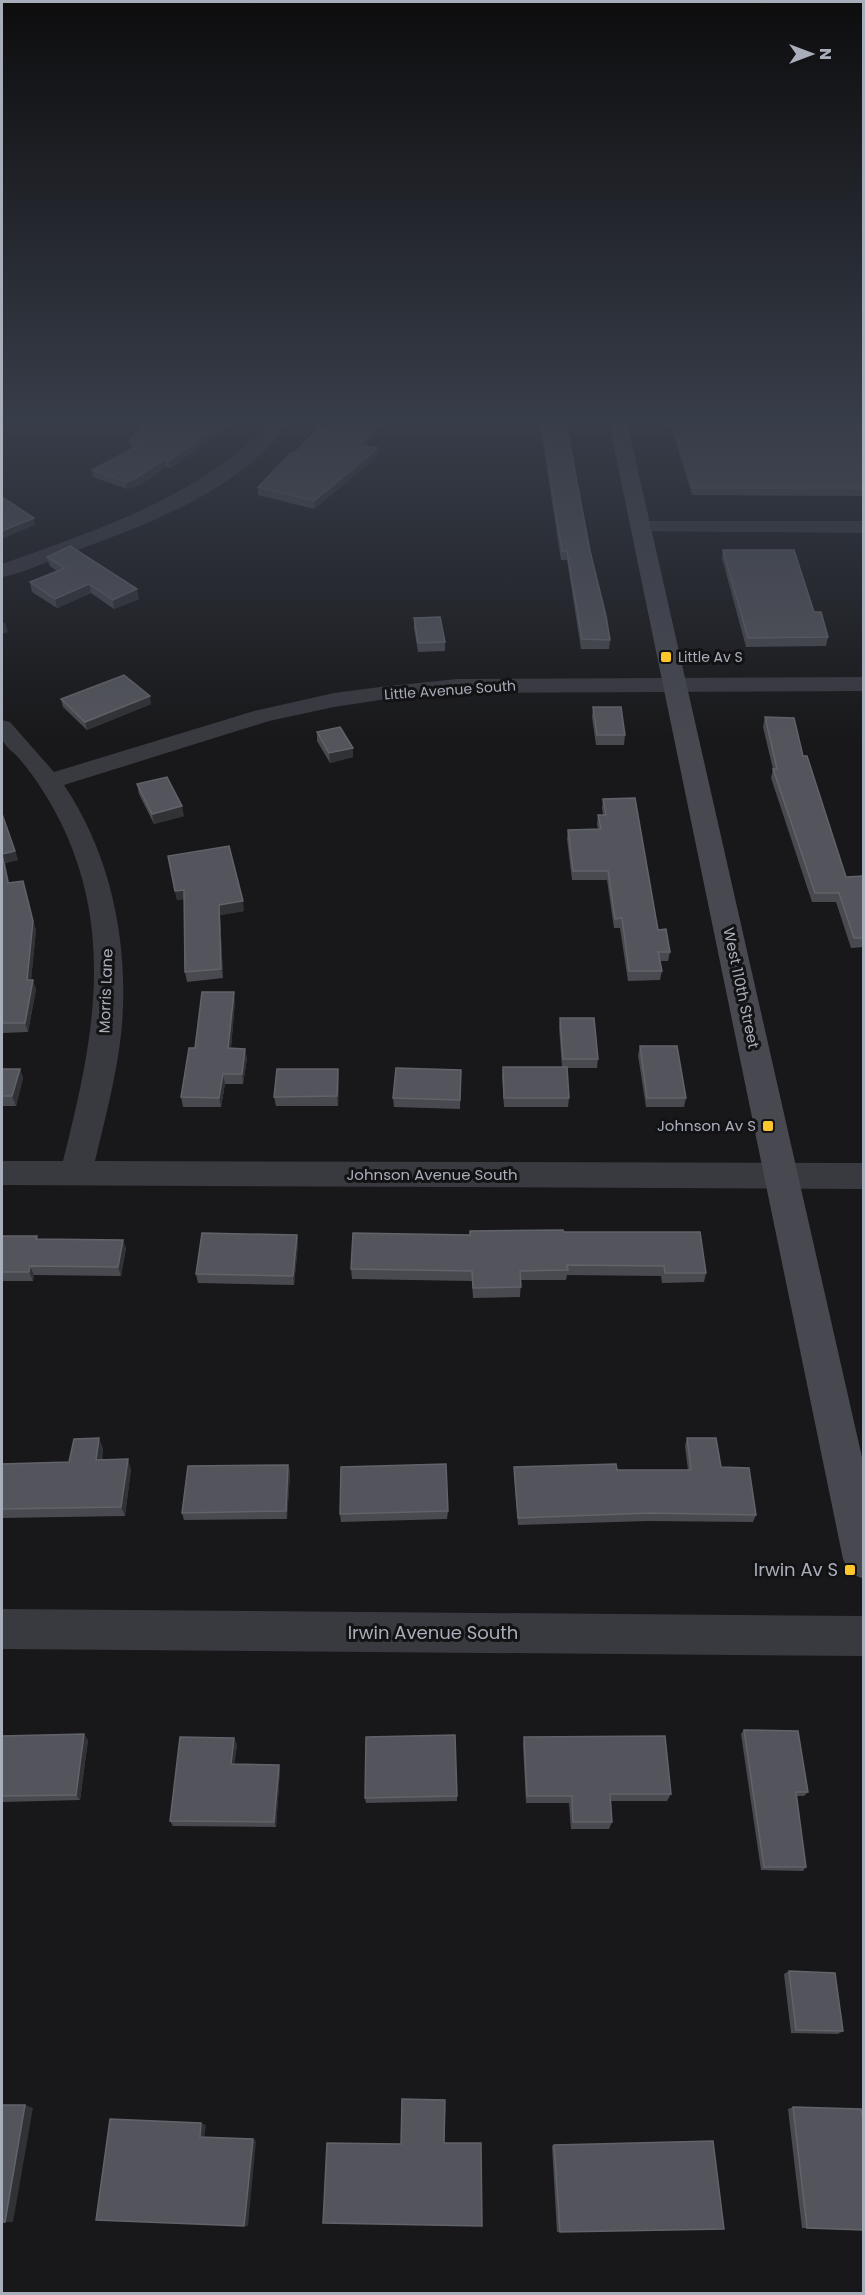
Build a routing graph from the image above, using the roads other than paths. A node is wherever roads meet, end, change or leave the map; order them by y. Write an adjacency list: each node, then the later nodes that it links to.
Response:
1 (120, 525): 4 (street)
2 (640, 527): 3 (street); 5 (street, West 110th Street)
3 (864, 527)
4 (2, 572)
5 (675, 684): 6 (street, Little Avenue South); 8 (street, Little Avenue South); 11 (street, West 110th Street)
6 (864, 684)
7 (2, 727): 8 (street, Morris Lane)
8 (49, 782): 10 (street, Morris Lane)
9 (2, 1173): 10 (street, Johnson Avenue South)
10 (76, 1174): 11 (street, Johnson Avenue South)
11 (781, 1176): 12 (street, Johnson Avenue South); 13 (street, West 110th Street)
12 (864, 1176)
13 (864, 1559)
14 (2, 1629): 15 (street, Irwin Avenue South)
15 (864, 1636)

